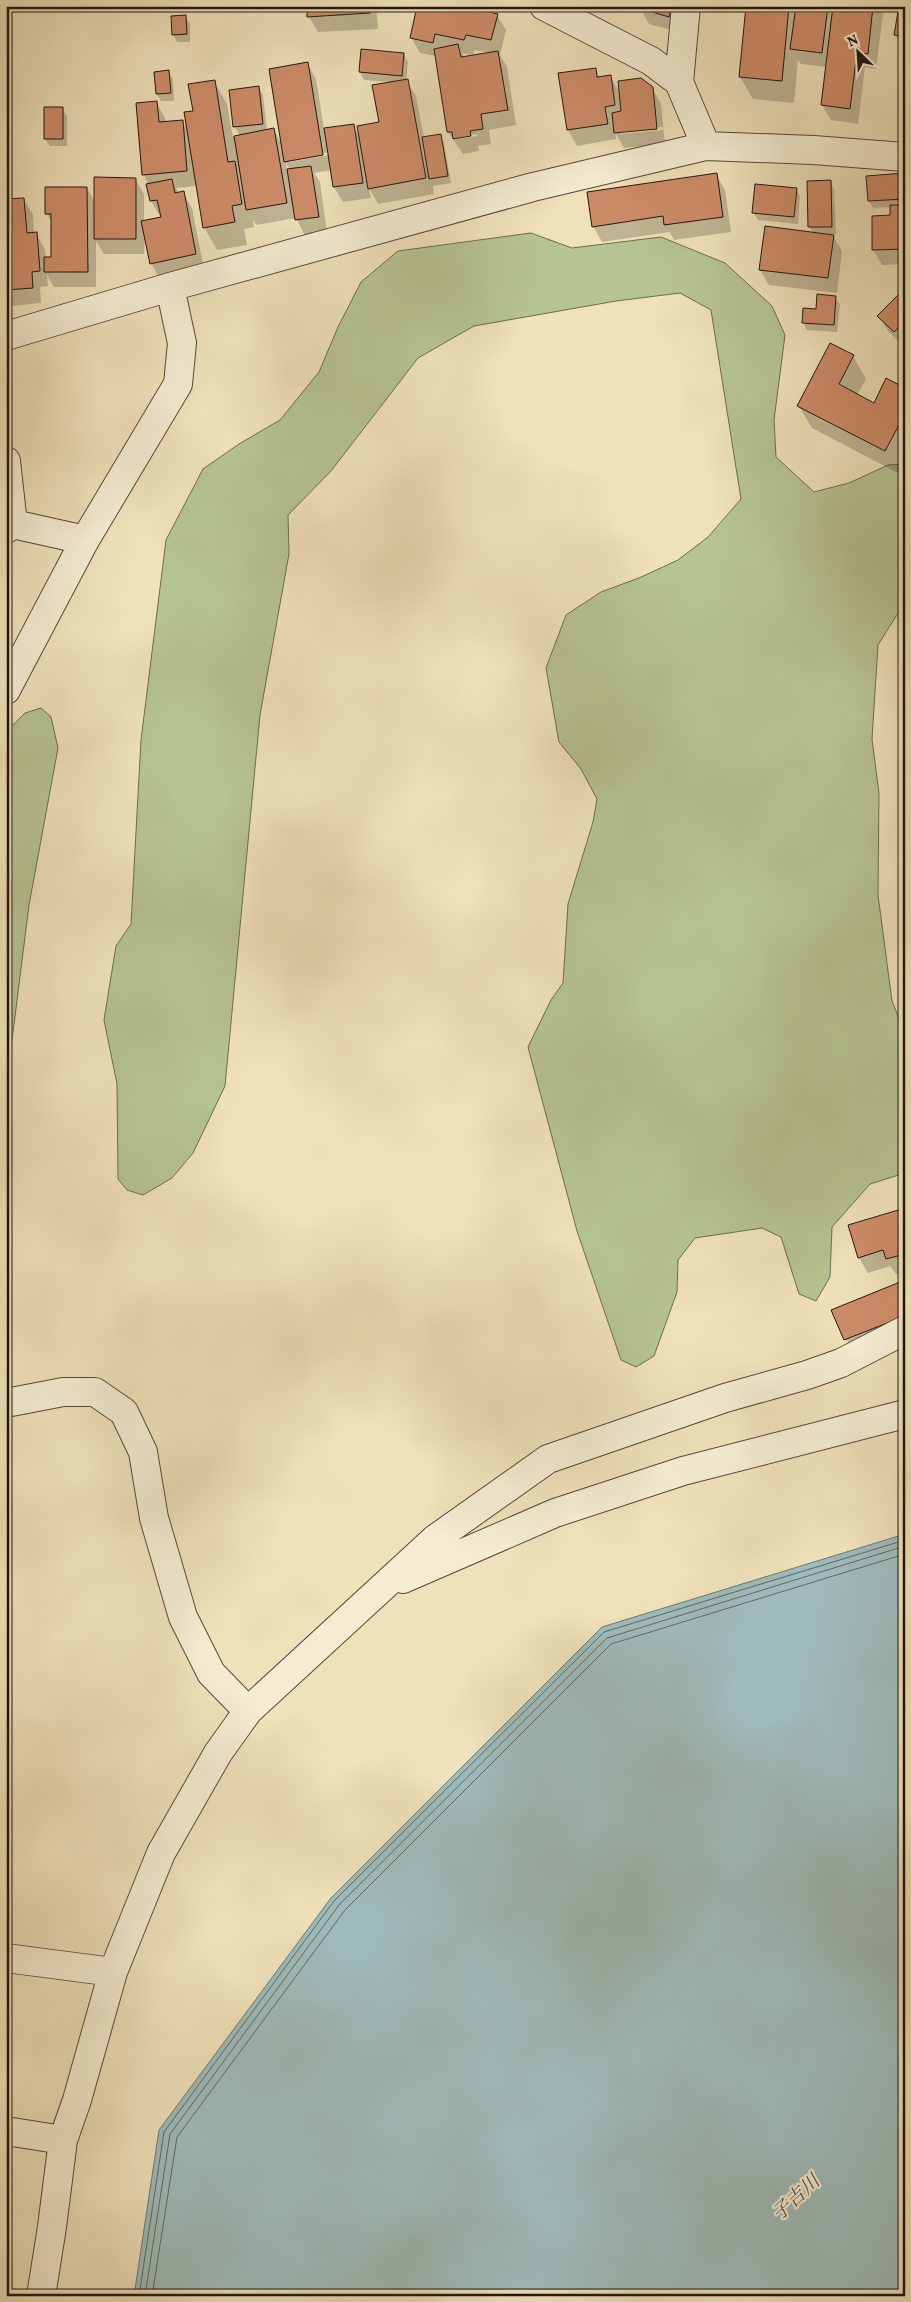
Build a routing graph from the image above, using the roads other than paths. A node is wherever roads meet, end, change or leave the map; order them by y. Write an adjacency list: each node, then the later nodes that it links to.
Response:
1 (544, 6): 3 (street)
2 (686, 6): 3 (street)
3 (679, 82): 4 (street)
4 (706, 146): 5 (street); 6 (street)
5 (905, 157)
6 (170, 287): 7 (street); 10 (street)
7 (6, 336)
8 (6, 461): 9 (street)
9 (10, 526): 10 (street)
10 (85, 540): 11 (street)
11 (6, 690)
12 (905, 1330): 15 (street)
13 (6, 1402): 16 (street)
14 (905, 1414): 15 (street)
15 (383, 1587): 16 (street)
16 (248, 1711): 18 (street)
17 (6, 1958): 18 (street)
18 (113, 1972): 20 (street)
19 (6, 2131): 20 (street)
20 (63, 2140): 21 (street)
21 (41, 2296)

